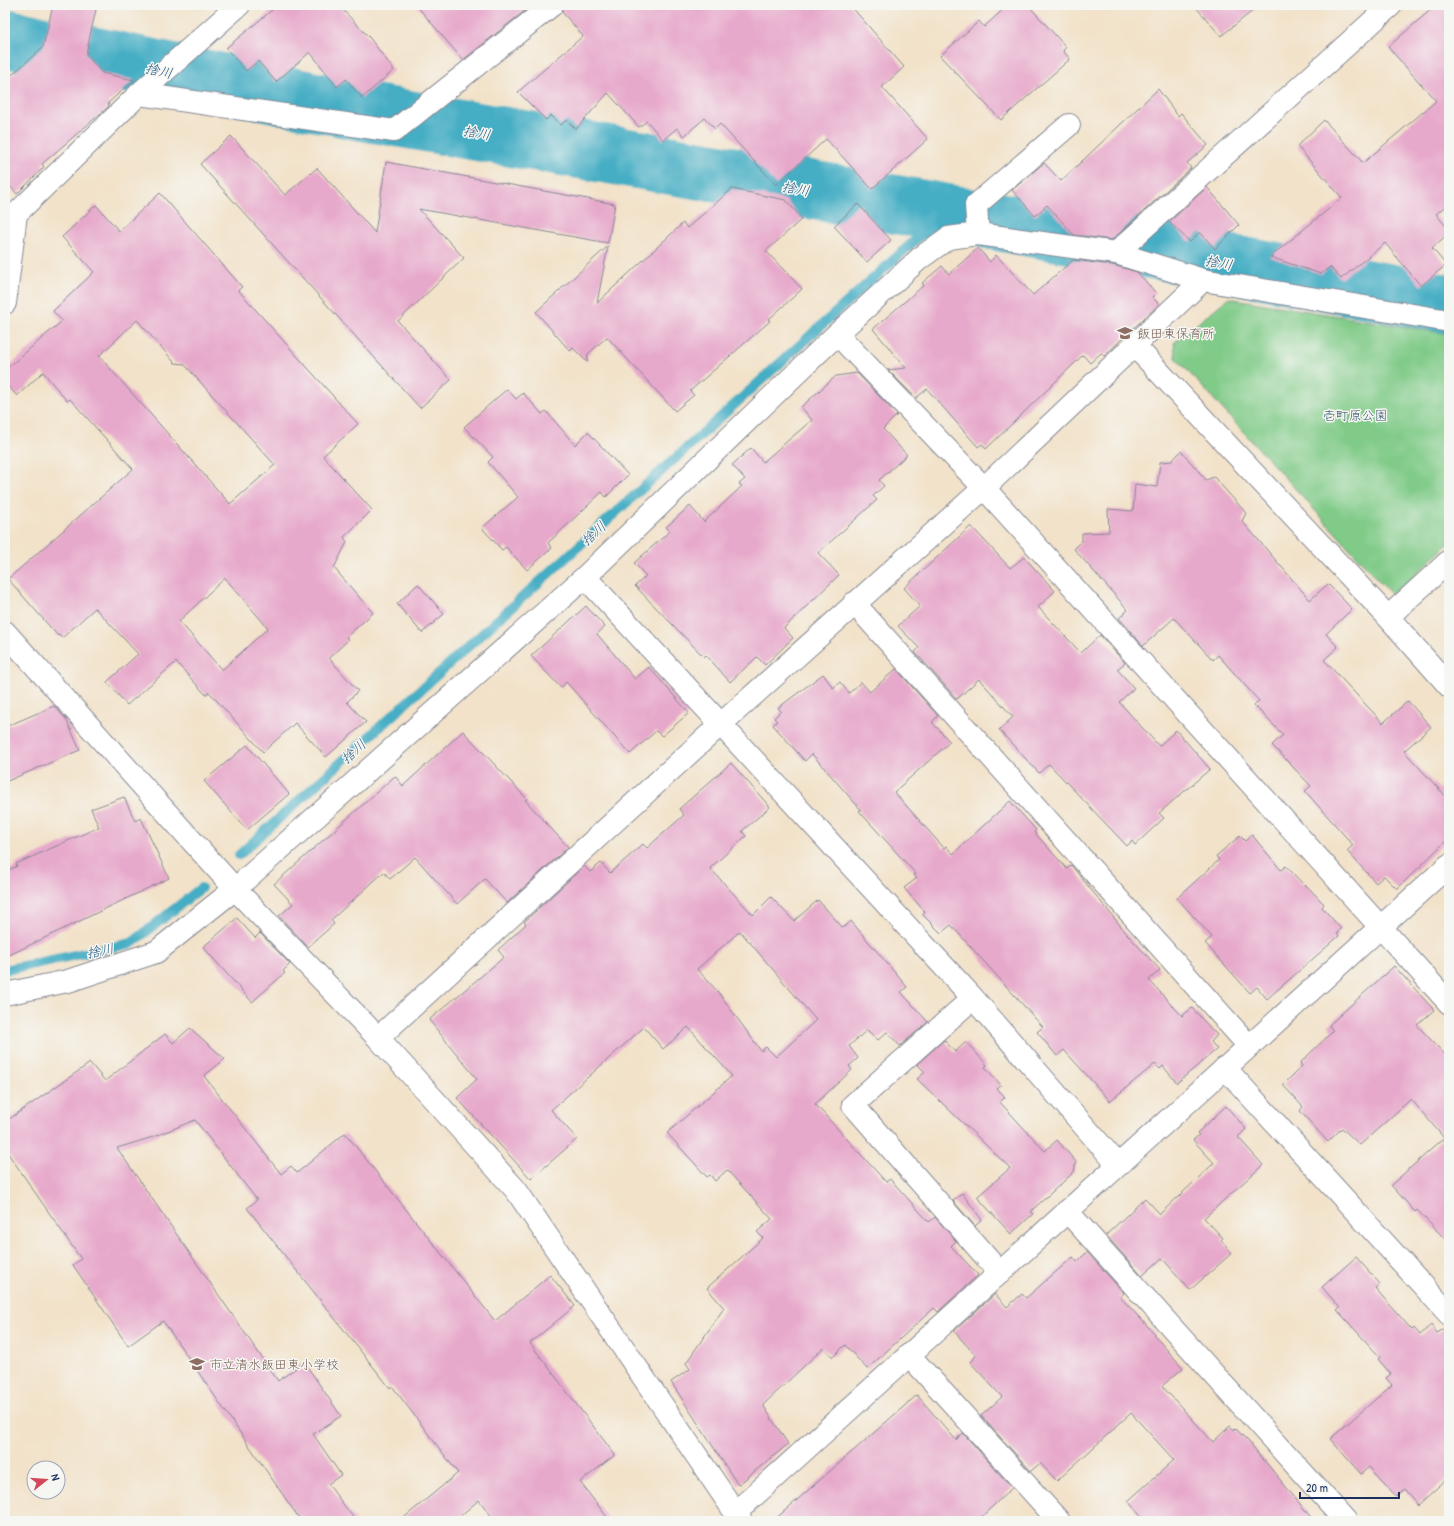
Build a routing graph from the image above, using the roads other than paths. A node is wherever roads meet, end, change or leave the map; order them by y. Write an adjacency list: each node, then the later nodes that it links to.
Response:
1 (239, 5): 4 (street)
2 (552, 5): 4 (street)
3 (1391, 5): 7 (street)
4 (139, 94): 9 (street)
5 (1069, 125): 6 (street)
6 (978, 234): 7 (street); 11 (street)
7 (1116, 253): 8 (street)
8 (1203, 280): 10 (street); 12 (street)
9 (5, 303)
10 (1449, 321)
11 (837, 334): 13 (street); 15 (street)
12 (1134, 345): 13 (street); 17 (street)
13 (984, 488): 16 (street); 23 (street)
14 (1449, 561): 17 (street)
15 (585, 577): 20 (street); 22 (street)
16 (854, 603): 20 (street); 28 (street)
17 (1388, 617): 19 (street)
18 (5, 632): 22 (street)
19 (1449, 686)
20 (721, 724): 25 (street); 27 (street)
21 (1449, 865): 23 (street)
22 (235, 889): 24 (street); 27 (street)
23 (1380, 927): 26 (street); 28 (street)
24 (5, 994)
25 (973, 998): 30 (street); 32 (street)
26 (1449, 1003)
27 (378, 1038): 35 (street)
28 (1249, 1046): 29 (street)
29 (1225, 1068): 30 (street); 33 (street)
30 (1118, 1165): 31 (street)
31 (1067, 1211): 32 (street); 37 (street)
32 (1000, 1273): 34 (street)
33 (1449, 1314)
34 (909, 1355): 35 (street); 36 (street)
35 (738, 1517)
36 (1059, 1521)
37 (1346, 1521)

